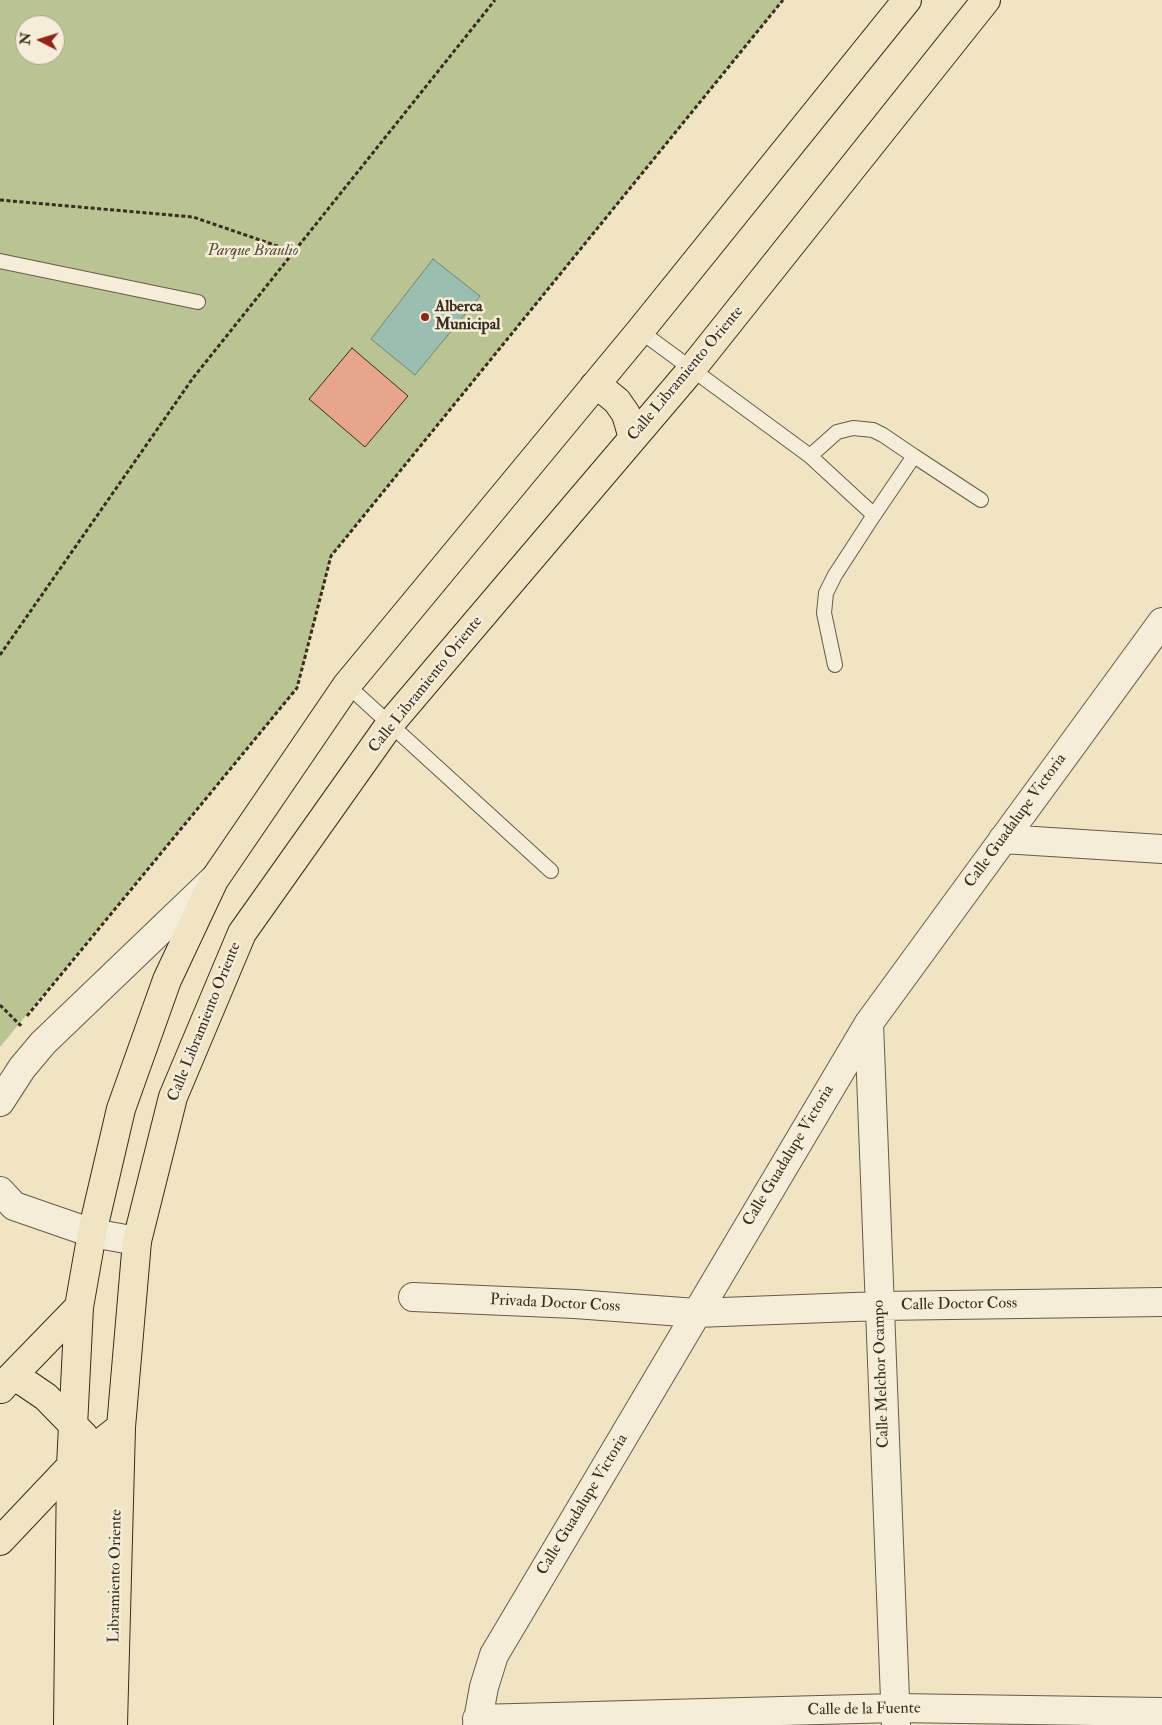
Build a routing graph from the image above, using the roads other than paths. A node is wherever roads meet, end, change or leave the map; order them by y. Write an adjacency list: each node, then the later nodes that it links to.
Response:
1 (907, 0): 5 (main road)
2 (986, 0): 6 (main road, Calle Libramiento Oriente)
3 (0, 260): 4 (lane)
4 (198, 302)
5 (640, 331): 6 (lane); 7 (main road)
6 (691, 370): 8 (main road, Calle Libramiento Oriente); 9 (lane)
7 (594, 386): 8 (main road); 15 (main road)
8 (633, 438): 16 (main road, Calle Libramiento Oriente)
9 (810, 456): 10 (lane); 12 (lane)
10 (914, 456): 11 (lane); 12 (lane)
11 (981, 500)
12 (874, 515): 14 (lane)
13 (1162, 622): 17 (street, Calle Guadalupe Victoria)
14 (835, 665)
15 (348, 685): 16 (lane); 20 (main road)
16 (390, 724): 19 (lane); 25 (main road, Calle Libramiento Oriente)
17 (1003, 839): 18 (street); 21 (street, Calle Guadalupe Victoria)
18 (1162, 849)
19 (551, 871)
20 (214, 880): 22 (street); 24 (main road)
21 (869, 1023): 28 (street, Calle Melchor Ocampo); 30 (street, Calle Guadalupe Victoria)
22 (0, 1102)
23 (0, 1191): 24 (street)
24 (92, 1233): 25 (street); 29 (main road)
25 (137, 1241): 33 (main road, Calle Libramiento Oriente)
26 (413, 1297): 30 (street, Privada Doctor Coss)
27 (1162, 1302): 28 (street, Calle Doctor Coss)
28 (880, 1306): 30 (street, Calle Doctor Coss); 37 (street, Calle Melchor Ocampo)
29 (79, 1307): 31 (main road); 32 (main road)
30 (696, 1313): 38 (street, Calle Guadalupe Victoria)
31 (5, 1384): 32 (main road)
32 (74, 1425): 34 (main road)
33 (120, 1427): 34 (main road); 41 (main road, Libramiento Oriente)
34 (81, 1458): 35 (main road); 39 (main road); 40 (main road)
35 (0, 1541)
36 (1162, 1712): 37 (street, Calle de la Fuente)
37 (896, 1717): 38 (street, Calle de la Fuente)
38 (477, 1722)
39 (68, 1725)
40 (95, 1725)
41 (113, 1725)

